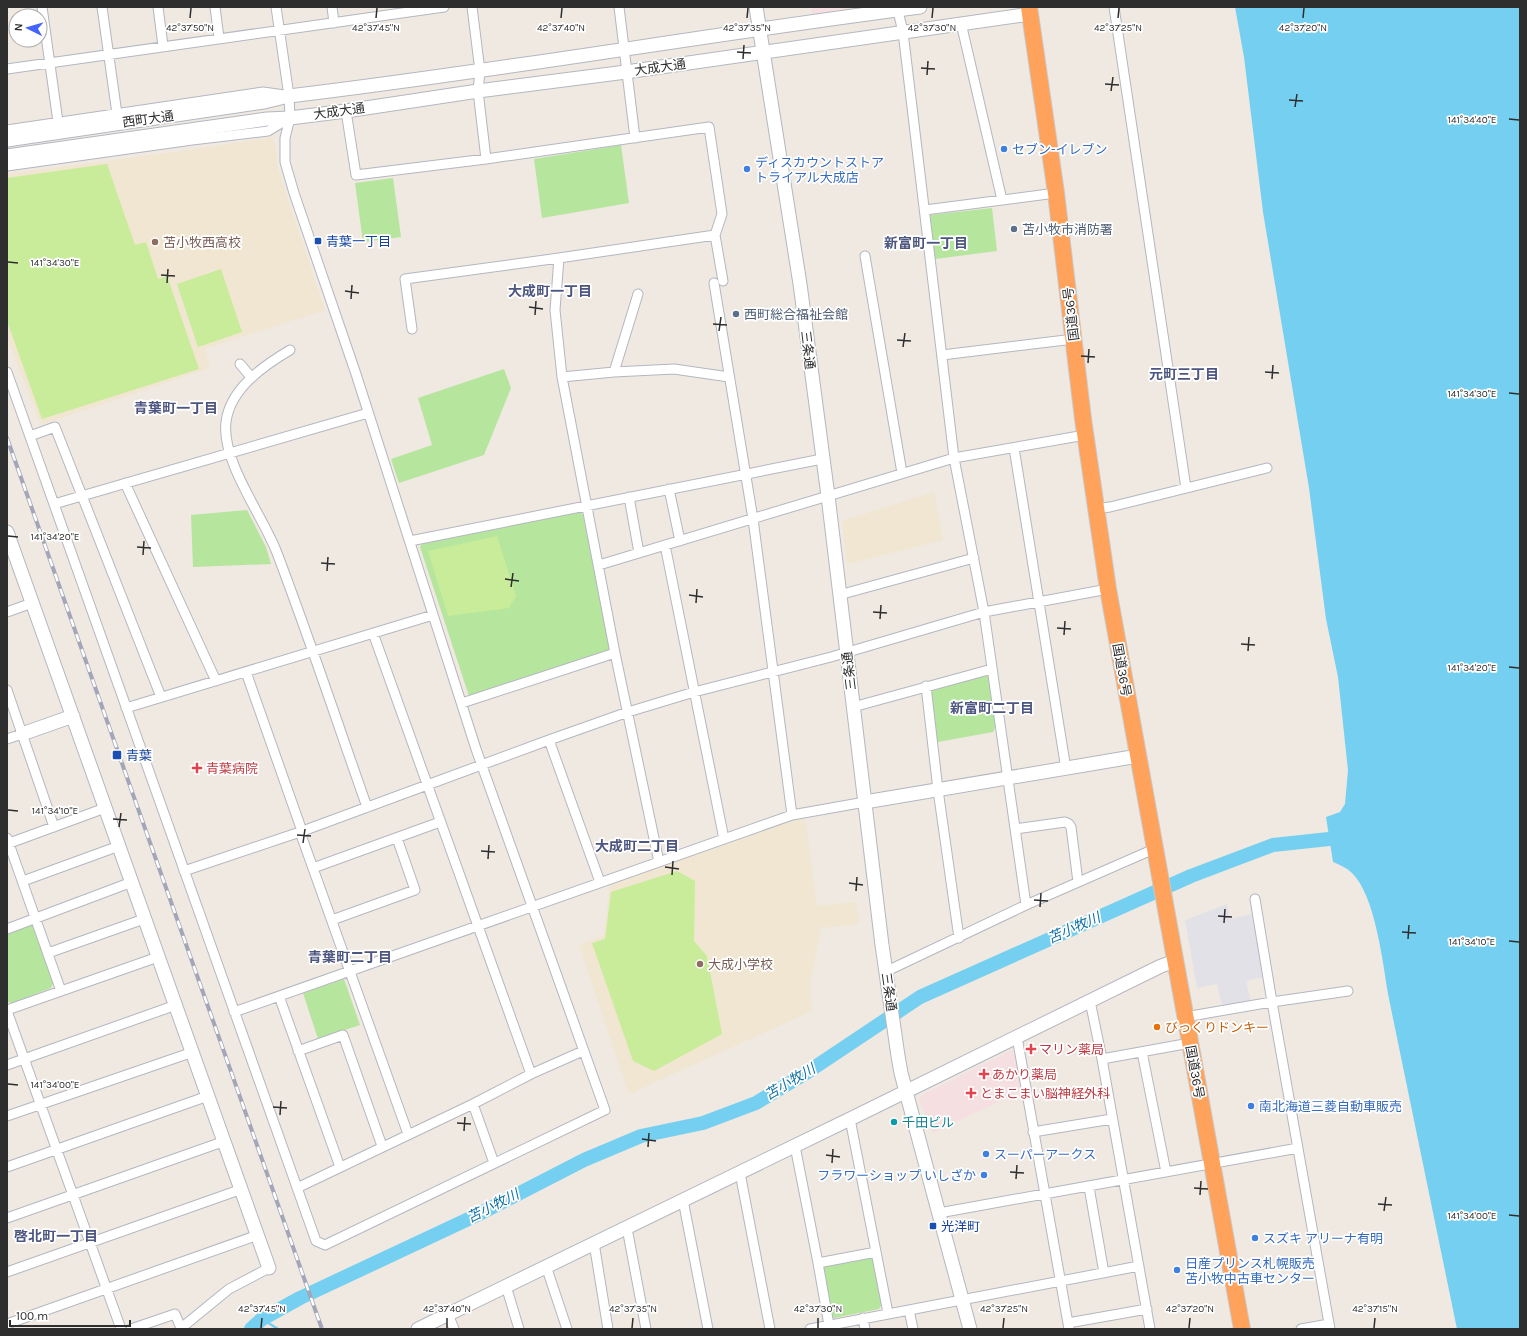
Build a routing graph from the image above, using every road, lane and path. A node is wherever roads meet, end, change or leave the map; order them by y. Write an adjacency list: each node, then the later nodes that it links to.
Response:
1 (42, 7): 25 (street)
2 (102, 7): 24 (street)
3 (158, 7): 21 (street)
4 (215, 7): 20 (street)
5 (276, 7): 18 (street)
6 (332, 7): 15 (street)
7 (444, 7): 15 (street)
8 (472, 7): 27 (street)
9 (619, 7): 22 (street)
10 (756, 7): 17 (street, 三条通)
11 (920, 7): 13 (street, 大成大通)
12 (1114, 7): 69 (street)
13 (898, 8): 17 (street, 大成大通); 19 (street)
14 (1029, 10): 16 (street, 大成大通); 41 (highway, 国道36号)
15 (334, 23): 18 (street)
16 (961, 23): 19 (street, 大成大通); 42 (street)
17 (759, 28): 22 (street, 大成大通); 23 (street, 三条通)
18 (280, 31): 20 (street); 30 (street)
19 (903, 32): 23 (street, 大成大通); 43 (street)
20 (219, 38): 21 (street)
21 (163, 46): 24 (street)
22 (624, 50): 27 (street, 大成大通); 28 (street)
23 (762, 52): 28 (street, 大成大通); 64 (street, 三条通)
24 (108, 54): 25 (street); 32 (street)
25 (50, 63): 26 (street); 34 (street)
26 (7, 69)
27 (480, 70): 29 (street); 30 (street, 大成大通)
28 (626, 72): 29 (street, 大成大通); 36 (street)
29 (478, 91): 31 (street, 大成大通); 39 (street)
30 (289, 96): 32 (street); 33 (street); 37 (street, 西町大通)
31 (346, 111): 33 (street, 大成大通); 39 (street)
32 (117, 114): 34 (street)
33 (290, 118): 38 (street, 西町大通); 40 (street); 58 (street)
34 (58, 122): 35 (street)
35 (7, 130)
36 (635, 138): 39 (street); 44 (street)
37 (12, 140)
38 (13, 155)
39 (486, 159)
40 (7, 166)
41 (1056, 192): 42 (street); 49 (highway, 国道36号)
42 (1002, 200): 43 (street)
43 (925, 210): 51 (street)
44 (715, 235): 46 (street); 57 (street)
45 (865, 256): 66 (street)
46 (559, 258): 48 (street); 56 (street)
47 (638, 294): 54 (street)
48 (412, 329)
49 (1074, 339): 51 (street); 59 (highway, 国道36号)
50 (290, 350): 55 (street)
51 (942, 355): 63 (street)
52 (240, 364): 55 (street)
53 (7, 372): 60 (street)
54 (614, 372): 56 (street); 57 (street)
55 (251, 377): 62 (street)
56 (562, 377): 75 (street)
57 (729, 377): 67 (street)
58 (368, 413): 62 (street); 79 (street)
59 (1085, 435): 61 (street); 76 (highway, 国道36号)
60 (30, 436): 71 (street); 74 (street)
61 (1014, 448): 63 (street); 87 (street)
62 (229, 453): 68 (street); 93 (street)
63 (954, 458): 66 (street); 83 (street)
64 (822, 459): 67 (street); 72 (street, 三条通)
65 (1268, 468): 69 (street)
66 (902, 473): 72 (street)
67 (745, 474): 70 (street); 77 (street)
68 (125, 483): 71 (street); 99 (street)
69 (1186, 488): 76 (street)
70 (669, 489): 73 (street); 80 (street)
71 (82, 496): 74 (street); 103 (street)
72 (828, 496): 77 (street); 86 (street, 三条通)
73 (629, 497): 75 (street); 82 (street)
74 (54, 504): 105 (street)
75 (586, 506): 79 (street); 84 (street)
76 (1095, 509): 85 (highway, 国道36号)
77 (753, 519): 80 (street); 98 (street)
78 (7, 532): 88 (street)
79 (410, 541): 91 (street)
80 (680, 541): 81 (street)
81 (665, 545): 82 (street); 102 (street)
82 (639, 553): 84 (street)
83 (974, 558): 86 (street); 90 (street)
84 (599, 565): 95 (street)
85 (1108, 589): 87 (street); 112 (highway, 国道36号)
86 (839, 595): 94 (street, 三条通)
87 (1039, 601): 90 (street); 114 (street)
88 (32, 603): 89 (street); 108 (street)
89 (7, 612)
90 (984, 612): 94 (street); 96 (street)
91 (433, 615): 92 (street); 104 (street)
92 (373, 633): 93 (street); 116 (street)
93 (313, 652): 97 (street); 119 (street)
94 (847, 652): 98 (street); 106 (street, 三条通)
95 (615, 653): 104 (street); 107 (street)
96 (992, 669): 100 (street); 115 (street)
97 (246, 672): 99 (street); 125 (street)
98 (773, 672): 102 (street); 121 (street)
99 (216, 681): 103 (street)
100 (926, 686): 106 (street); 117 (street)
101 (7, 690): 109 (street)
102 (694, 692): 107 (street); 127 (street)
103 (161, 697): 105 (street)
104 (462, 703): 113 (street)
105 (126, 708): 133 (street)
106 (854, 708): 118 (street, 三条通)
107 (628, 712): 111 (street); 131 (street)
108 (73, 716): 109 (street); 120 (street)
109 (22, 734): 110 (street); 123 (street)
110 (7, 739)
111 (549, 740): 113 (street); 136 (street)
112 (1138, 756): 114 (street); 130 (highway, 国道36号)
113 (481, 764): 116 (street); 140 (street)
114 (1066, 769): 115 (street)
115 (1007, 778): 117 (street); 124 (street)
116 (427, 784): 119 (street); 122 (street)
117 (938, 790): 118 (street); 146 (street)
118 (865, 802): 121 (street); 151 (street, 三条通)
119 (368, 807): 125 (street)
120 (105, 808): 123 (street); 129 (street)
121 (792, 815): 127 (street)
122 (440, 822): 126 (street); 144 (street)
123 (54, 827): 128 (street)
124 (1015, 829): 137 (street); 139 (street)
125 (301, 832): 132 (street); 133 (street)
126 (397, 838): 132 (street); 143 (street)
127 (724, 839): 131 (street)
128 (8, 842): 134 (street)
129 (119, 846): 134 (street); 135 (street)
130 (1156, 853): 137 (street); 149 (highway, 国道36号)
131 (658, 862): 136 (street)
132 (313, 868): 143 (street)
133 (184, 871): 159 (street)
134 (23, 881): 141 (street)
135 (132, 882): 141 (street); 142 (street)
136 (600, 882): 140 (street)
137 (1078, 882): 139 (street)
138 (1255, 899): 156 (street)
139 (1026, 905): 146 (street)
140 (532, 906): 144 (street); 164 (street)
141 (36, 918): 145 (street); 147 (street)
142 (144, 919): 147 (street); 148 (street)
143 (332, 920): 150 (street)
144 (477, 926): 150 (street); 170 (street)
145 (7, 929)
146 (959, 938): 151 (street)
147 (48, 953): 152 (street)
148 (158, 957): 152 (street); 157 (street)
149 (1175, 961): 155 (street); 160 (highway, 国道36号)
150 (350, 971): 154 (street); 179 (street)
151 (887, 971): 171 (street, 三条通)
152 (61, 991): 158 (street)
153 (1348, 991): 156 (street)
154 (279, 996): 159 (street); 163 (street)
155 (1090, 1001): 161 (street); 168 (street)
156 (1272, 1002): 160 (street); 183 (street)
157 (176, 1005): 165 (street); 167 (street)
158 (7, 1010): 167 (street)
159 (234, 1012): 193 (street)
160 (1185, 1017): 162 (highway, 国道36号)
161 (1017, 1037): 171 (street); 178 (street)
162 (1190, 1043): 166 (street); 186 (highway, 国道36号)
163 (298, 1051): 181 (street); 188 (street)
164 (583, 1051): 170 (street); 185 (street)
165 (193, 1052): 172 (street); 173 (street)
166 (1142, 1052): 168 (street); 189 (street)
167 (24, 1059): 169 (street); 173 (street)
168 (1102, 1059): 177 (street)
169 (7, 1066)
170 (531, 1074): 174 (street)
171 (906, 1091): 176 (street); 198 (street, 三条通)
172 (208, 1096): 180 (street); 184 (street)
173 (41, 1104): 175 (street); 184 (street)
174 (472, 1104): 179 (street); 185 (street)
175 (7, 1116)
176 (850, 1119): 182 (street); 204 (street)
177 (1112, 1119): 178 (street); 191 (street)
178 (1033, 1132): 195 (street)
179 (408, 1134): 181 (street)
180 (225, 1141): 194 (street); 196 (street)
181 (382, 1146): 188 (street)
182 (795, 1146): 190 (street); 205 (street)
183 (1298, 1148): 186 (street); 223 (street)
184 (57, 1149): 187 (street); 196 (street)
185 (494, 1163): 193 (street)
186 (1212, 1163): 189 (street); 240 (highway, 国道36号)
187 (7, 1167)
188 (340, 1167): 193 (street)
189 (1166, 1172): 191 (street)
190 (740, 1173): 197 (street); 234 (street)
191 (1123, 1180): 192 (street); 207 (street)
192 (1089, 1187): 195 (street); 210 (street)
193 (297, 1188)
194 (242, 1189): 201 (street); 202 (street)
195 (1045, 1194): 198 (street); 211 (street)
196 (73, 1195): 199 (street); 202 (street)
197 (683, 1200): 200 (street); 233 (street)
198 (939, 1213): 214 (street, 三条通)
199 (7, 1218)
200 (627, 1228): 203 (street); 232 (street)
201 (258, 1235): 208 (street); 213 (street)
202 (90, 1242): 209 (street); 213 (street)
203 (594, 1243): 206 (street); 231 (street)
204 (876, 1252): 205 (street); 217 (street)
205 (818, 1263): 221 (street)
206 (546, 1266): 212 (street); 230 (street)
207 (1139, 1266): 210 (street); 215 (street)
208 (269, 1268): 224 (street)
209 (7, 1272)
210 (1104, 1273): 211 (street)
211 (1060, 1280): 214 (street); 222 (street)
212 (506, 1286): 218 (street); 229 (street)
213 (106, 1288): 220 (street); 225 (street)
214 (962, 1299): 216 (street); 238 (street, 三条通)
215 (1147, 1309): 222 (street); 239 (street)
216 (909, 1310): 217 (street); 237 (street)
217 (888, 1313): 219 (street)
218 (448, 1314): 227 (street); 228 (street)
219 (863, 1318): 221 (street); 236 (street)
220 (7, 1324)
221 (829, 1325): 235 (street)
222 (1069, 1326)
223 (1329, 1326): 241 (street)
224 (181, 1328): 226 (street)
225 (121, 1329)
226 (131, 1329)
227 (418, 1329)
228 (454, 1329)
229 (519, 1329)
230 (567, 1329)
231 (608, 1329)
232 (646, 1329)
233 (708, 1329)
234 (770, 1329)
235 (810, 1329)
236 (865, 1329)
237 (913, 1329)
238 (970, 1329)
239 (1150, 1329)
240 (1242, 1329)
241 (1301, 1329)

